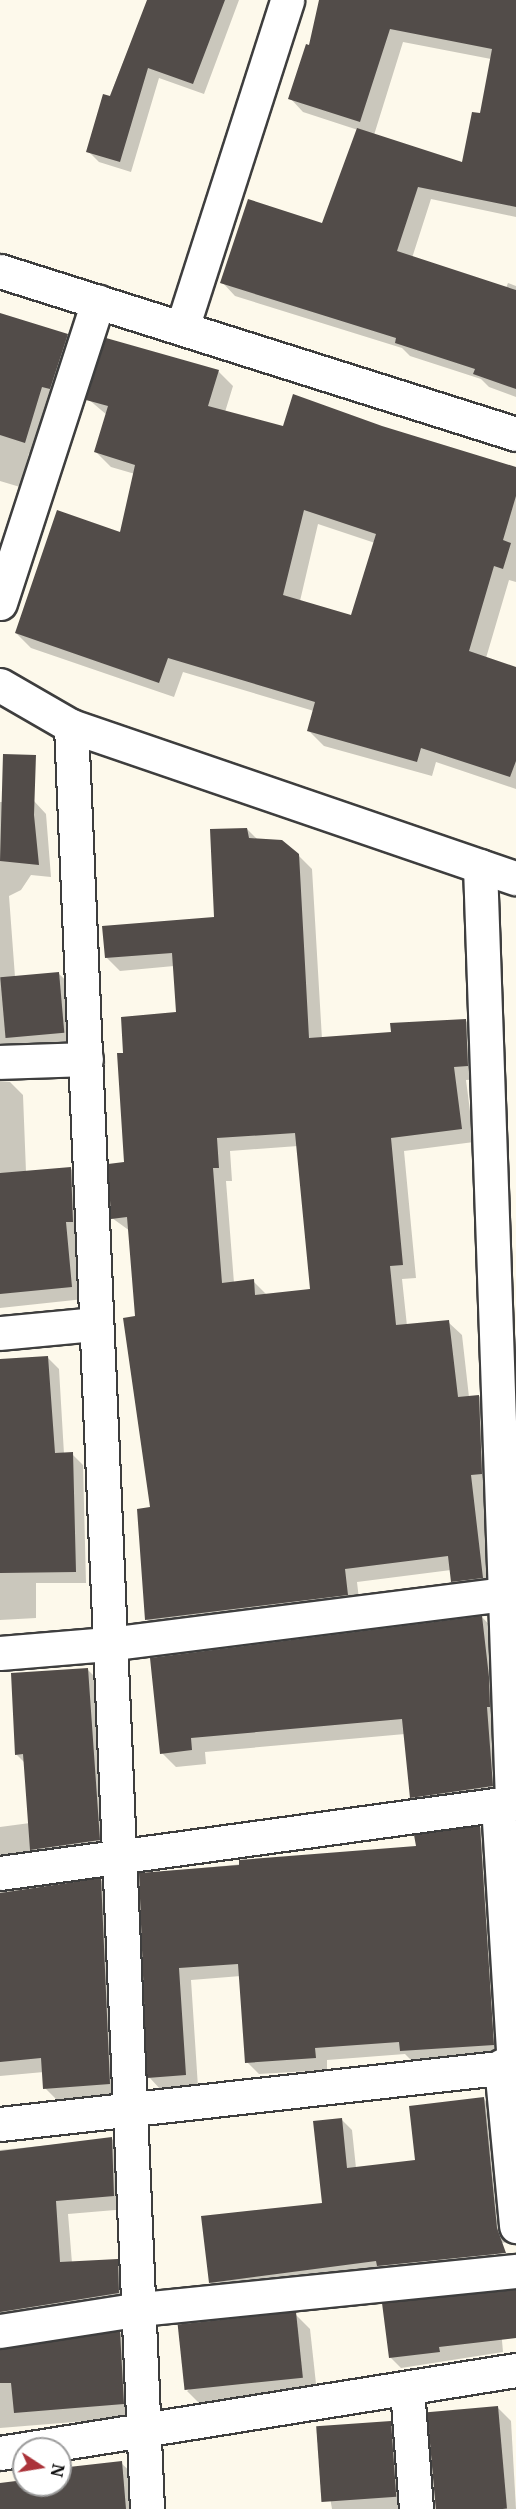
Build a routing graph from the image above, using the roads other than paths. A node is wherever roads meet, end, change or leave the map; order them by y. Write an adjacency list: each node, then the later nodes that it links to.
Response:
1 (287, 0): 4 (street)
2 (0, 271): 3 (street)
3 (98, 302): 4 (street); 6 (street)
4 (182, 328): 5 (street)
5 (516, 434)
6 (0, 603)
7 (0, 685): 8 (street)
8 (71, 726): 9 (street); 11 (street)
9 (480, 866): 10 (street); 15 (street)
10 (516, 878)
11 (86, 1059): 12 (street); 13 (street)
12 (0, 1062)
13 (96, 1324): 14 (street); 16 (street)
14 (0, 1333)
15 (505, 1594): 16 (street); 18 (street)
16 (108, 1644): 17 (street); 19 (street)
17 (0, 1653)
18 (509, 1803): 19 (street); 21 (street)
19 (122, 1858): 20 (street); 22 (street)
20 (0, 1873)
21 (510, 2066): 22 (street); 24 (street)
22 (133, 2108): 23 (street); 26 (street)
23 (0, 2124)
24 (516, 2226)
25 (516, 2271): 26 (street)
26 (141, 2309): 27 (street); 30 (street)
27 (0, 2331)
28 (516, 2370): 29 (street)
29 (407, 2389): 30 (street); 33 (street)
30 (143, 2431): 31 (street); 32 (street)
31 (0, 2453)
32 (147, 2509)
33 (416, 2509)

